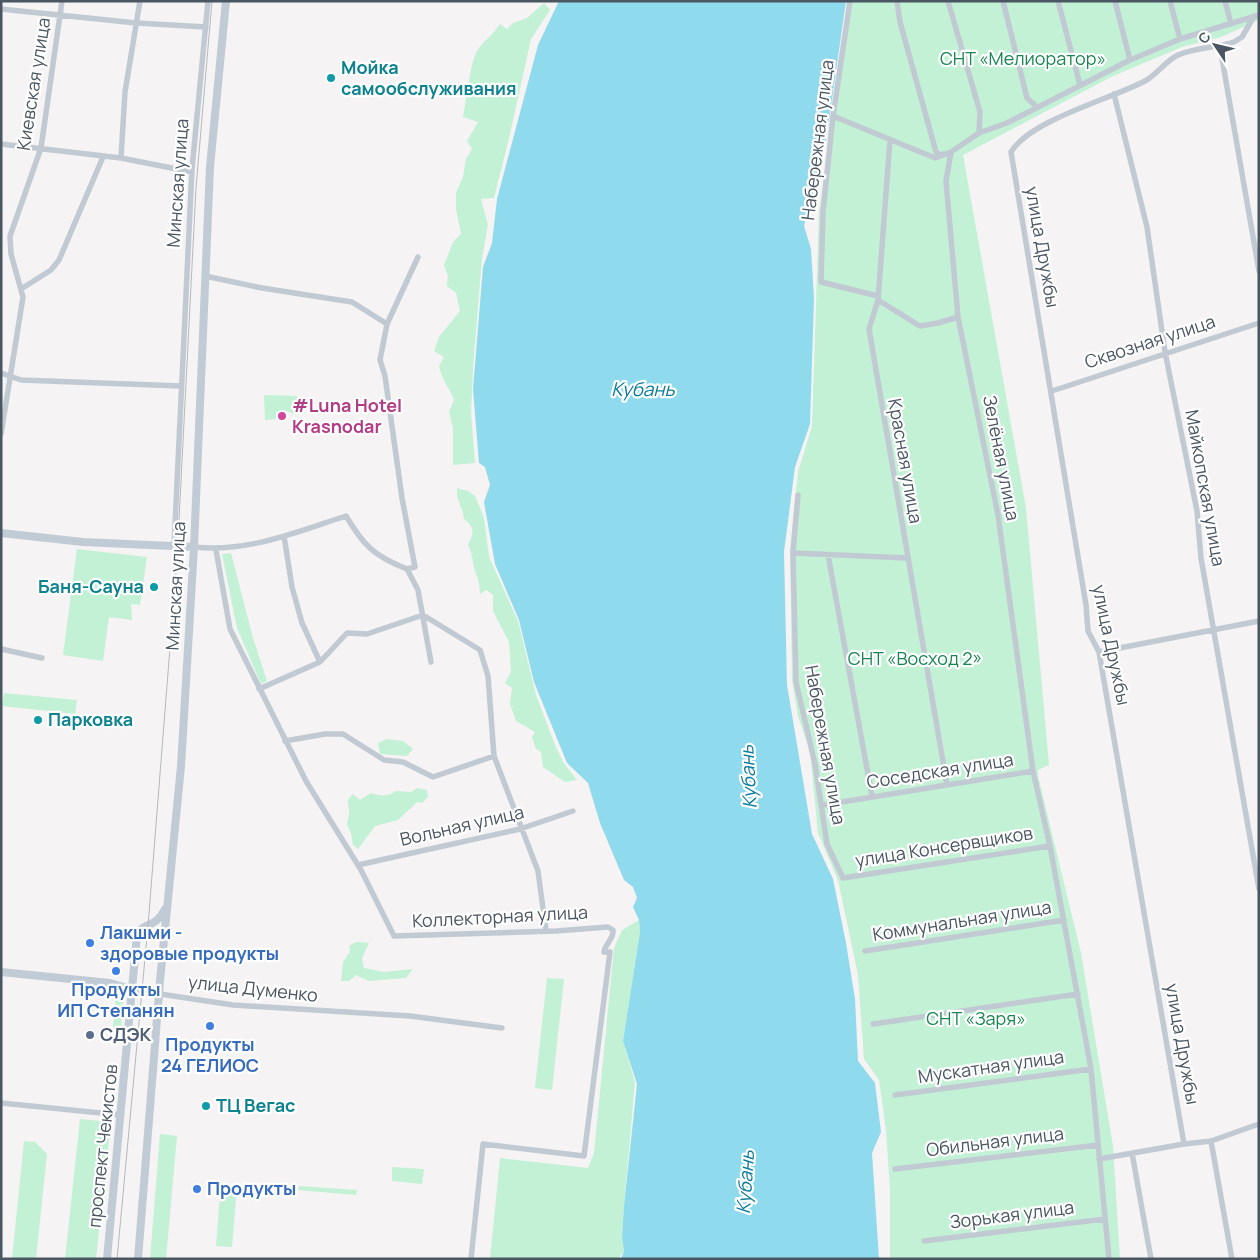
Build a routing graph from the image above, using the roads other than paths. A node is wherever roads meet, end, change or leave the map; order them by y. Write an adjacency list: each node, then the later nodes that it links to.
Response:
1 (62, 1): 14 (street, Киевская улица)
2 (140, 1): 16 (street)
3 (208, 1): 18 (street, Минская улица)
4 (226, 1): 36 (main road, Минская улица)
5 (850, 1): 25 (street, Набережная улица)
6 (896, 1): 30 (street)
7 (948, 1): 26 (street)
8 (1003, 1): 24 (street)
9 (1058, 1): 22 (street)
10 (1115, 1): 21 (street)
11 (1170, 1): 19 (street)
12 (1225, 1): 17 (street)
13 (1, 9): 14 (street)
14 (60, 14): 16 (street); 29 (street, Киевская улица)
15 (1256, 16): 17 (street); 20 (street)
16 (136, 23): 18 (street); 32 (street)
17 (1231, 24): 19 (street)
18 (206, 27): 33 (street, Минская улица)
19 (1180, 39): 21 (street)
20 (1220, 47): 23 (street); 35 (street)
21 (1130, 60): 22 (street)
22 (1080, 85): 24 (street)
23 (1114, 94): 42 (street, Майкопская улица); 46 (street, улица Дружбы)
24 (1037, 107): 26 (street)
25 (833, 116): 27 (street); 38 (street, Набережная улица)
26 (979, 133): 30 (street)
27 (890, 140): 30 (street); 38 (street, Красная улица)
28 (1, 144): 29 (street)
29 (41, 148): 31 (street); 37 (street, Киевская улица)
30 (951, 152): 39 (street, Зелёная улица)
31 (103, 157): 32 (street); 37 (street)
32 (121, 158): 33 (street)
33 (192, 172): 45 (street, Минская улица)
34 (418, 257): 41 (street)
35 (1259, 271)
36 (205, 276): 41 (street); 52 (main road, Минская улица)
37 (21, 289): 44 (street, Киевская улица)
38 (878, 298): 39 (street); 56 (street, Красная улица)
39 (958, 317): 69 (street, Зелёная улица)
40 (1259, 322): 42 (street, Сквозная улица)
41 (387, 324): 57 (street)
42 (1165, 352): 46 (street, Сквозная улица); 60 (street, Майкопская улица)
43 (1, 373): 44 (street)
44 (10, 375): 45 (street); 47 (street, Киевская улица)
45 (181, 386): 51 (street, Минская улица)
46 (1052, 391): 62 (street, улица Дружбы)
47 (1, 434)
48 (798, 495): 54 (street, Набережная улица)
49 (1, 533): 51 (main road)
50 (284, 536): 53 (street); 57 (street); 64 (street)
51 (174, 546): 52 (main road)
52 (194, 548): 53 (street); 79 (main road, Минская улица)
53 (216, 550): 66 (street)
54 (793, 553): 55 (street); 72 (street, Набережная улица)
55 (828, 555): 56 (street); 71 (street)
56 (907, 558): 70 (street, Красная улица)
57 (407, 569): 58 (street)
58 (423, 615): 64 (street); 65 (street); 68 (street)
59 (1259, 621): 60 (street)
60 (1215, 629): 62 (street); 78 (street, Майкопская улица)
61 (1, 649): 63 (street)
62 (1099, 652): 97 (street, улица Дружбы)
63 (42, 658)
64 (320, 662): 66 (street)
65 (431, 662)
66 (259, 689): 67 (street)
67 (285, 741): 68 (street); 76 (street)
68 (494, 756): 74 (street)
69 (1033, 771): 70 (street, Соседская улица); 75 (street, Зелёная улица)
70 (947, 785): 71 (street, Соседская улица)
71 (872, 796): 72 (street, Соседская улица)
72 (823, 805): 77 (street, Набережная улица)
73 (573, 811): 74 (street, Вольная улица)
74 (520, 829): 76 (street, Вольная улица); 82 (street)
75 (1050, 846): 77 (street, улица Консервщиков); 80 (street, Зелёная улица)
76 (358, 865): 82 (street, Коллекторная улица)
77 (843, 878)
78 (1259, 889)
79 (168, 897): 81 (main road, проспект Чекистов); 84 (main road)
80 (1064, 920): 83 (street, Коммунальная улица); 88 (street, Зелёная улица)
81 (151, 924): 84 (main road); 86 (main road, проспект Чекистов)
82 (546, 931): 106 (street, Коллекторная улица)
83 (865, 951)
84 (163, 952): 87 (main road)
85 (1, 972): 86 (main road, улица Думенко)
86 (133, 989): 87 (main road, улица Думенко); 94 (main road, проспект Чекистов)
87 (160, 994): 90 (street, улица Думенко); 105 (main road)
88 (1078, 994): 89 (street); 91 (street, Зелёная улица)
89 (873, 1024)
90 (502, 1028)
91 (1091, 1069): 92 (street, Мускатная улица); 98 (street, Зелёная улица)
92 (895, 1096)
93 (1, 1103): 94 (street)
94 (121, 1114): 104 (main road, проспект Чекистов)
95 (1259, 1124): 96 (street)
96 (1211, 1141): 97 (street); 109 (street)
97 (1184, 1144): 99 (street)
98 (1098, 1145): 100 (street, Зелёная улица); 101 (street, Обильная улица)
99 (1132, 1153): 100 (street); 108 (street)
100 (1099, 1159): 102 (street, Зелёная улица)
101 (895, 1169)
102 (1105, 1219): 103 (street, Зорькая улица); 107 (street, Зелёная улица)
103 (924, 1241)
104 (107, 1259)
105 (138, 1259)
106 (471, 1259)
107 (1110, 1259)
108 (1151, 1259)
109 (1232, 1259)

